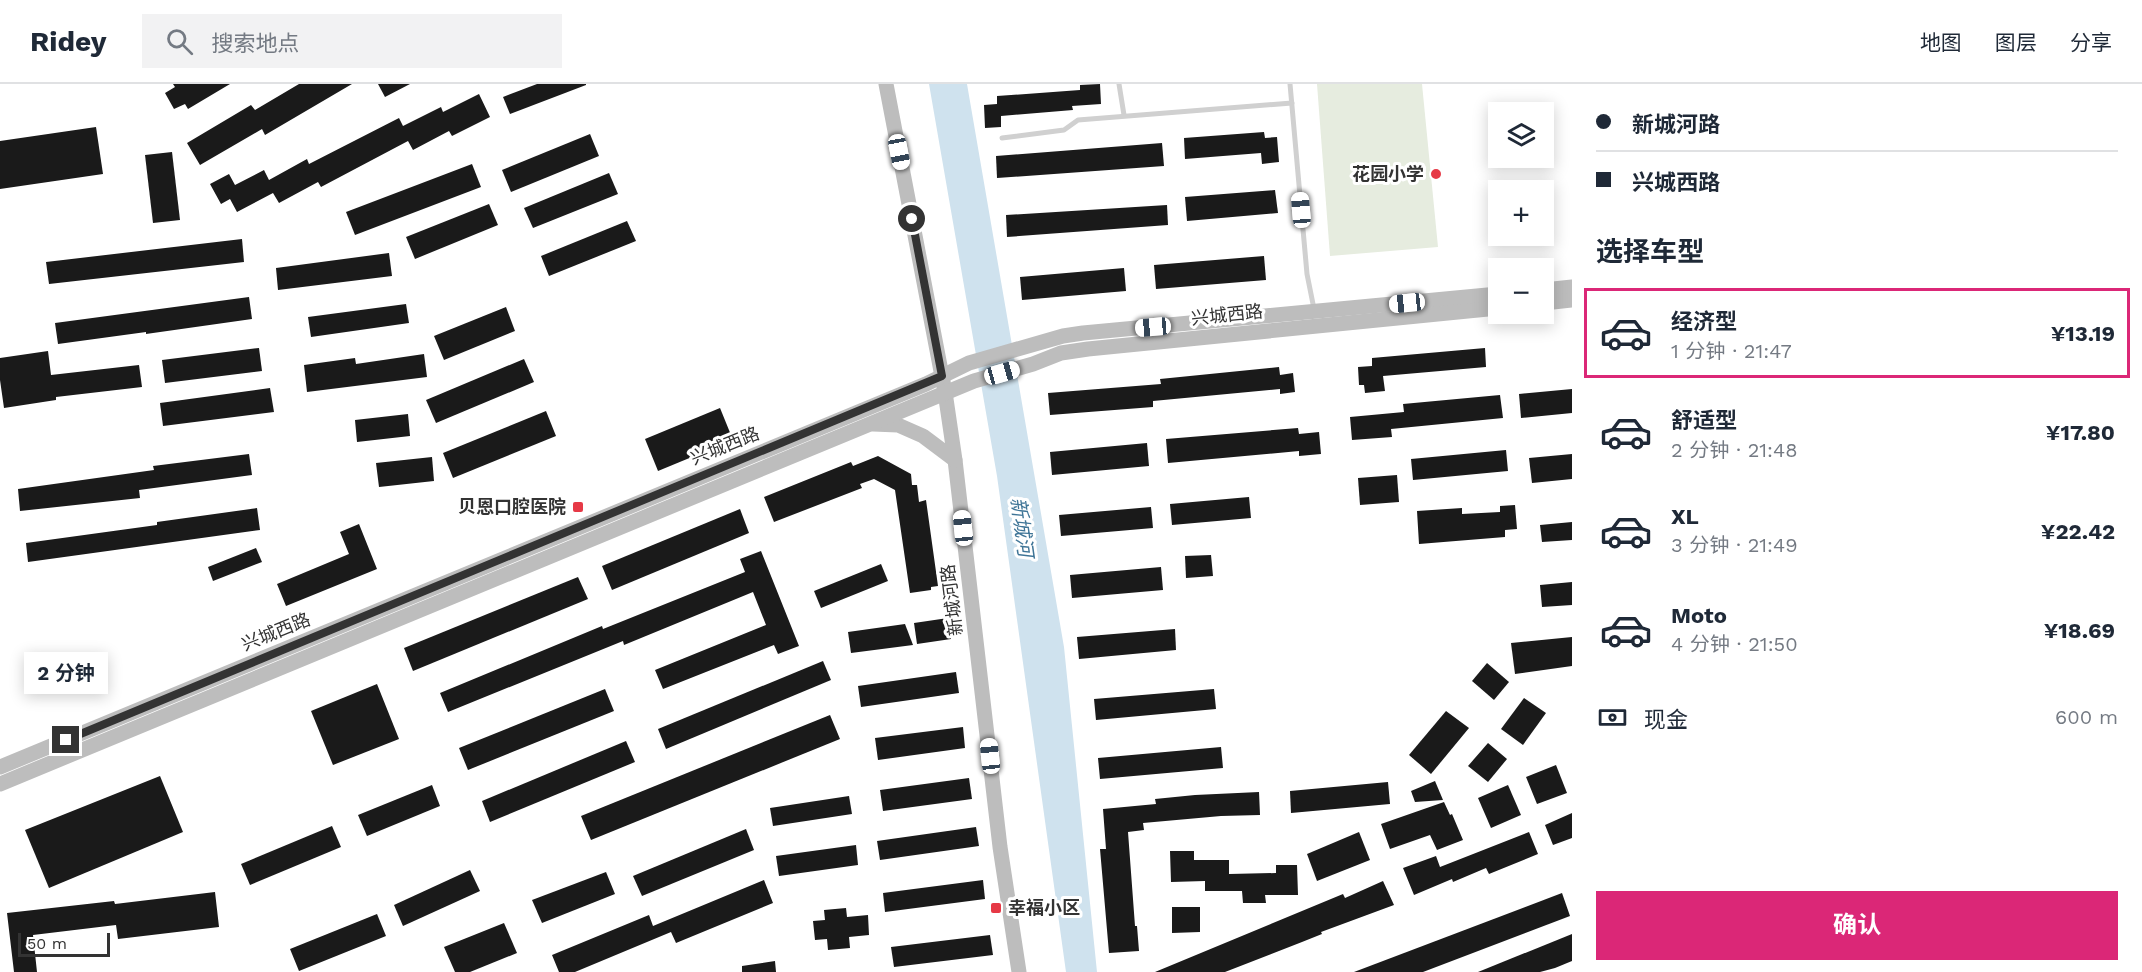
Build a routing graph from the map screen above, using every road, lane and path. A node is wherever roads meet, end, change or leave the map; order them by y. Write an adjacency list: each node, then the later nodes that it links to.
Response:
1 (886, 84): 14 (street, 新城河路)
2 (1119, 84): 5 (lane)
3 (1290, 84): 4 (lane)
4 (1292, 103): 5 (lane); 13 (lane)
5 (1124, 115): 6 (lane)
6 (1002, 138)
7 (1572, 287): 8 (street)
8 (1554, 289)
9 (1488, 295): 13 (street, 兴城西路)
10 (1572, 300): 11 (street)
11 (1554, 302)
12 (1488, 309): 13 (street, 兴城西路)
13 (1316, 319): 14 (street, 兴城西路); 15 (street, 兴城西路)
14 (942, 376): 15 (street, 新城河路); 18 (street, 兴城西路)
15 (945, 392): 16 (street, 兴城西路); 17 (street, 新城河路)
16 (867, 424): 17 (street); 19 (street, 兴城西路)
17 (955, 460): 20 (street, 新城河路)
18 (0, 767)
19 (1, 784)
20 (1019, 972)

